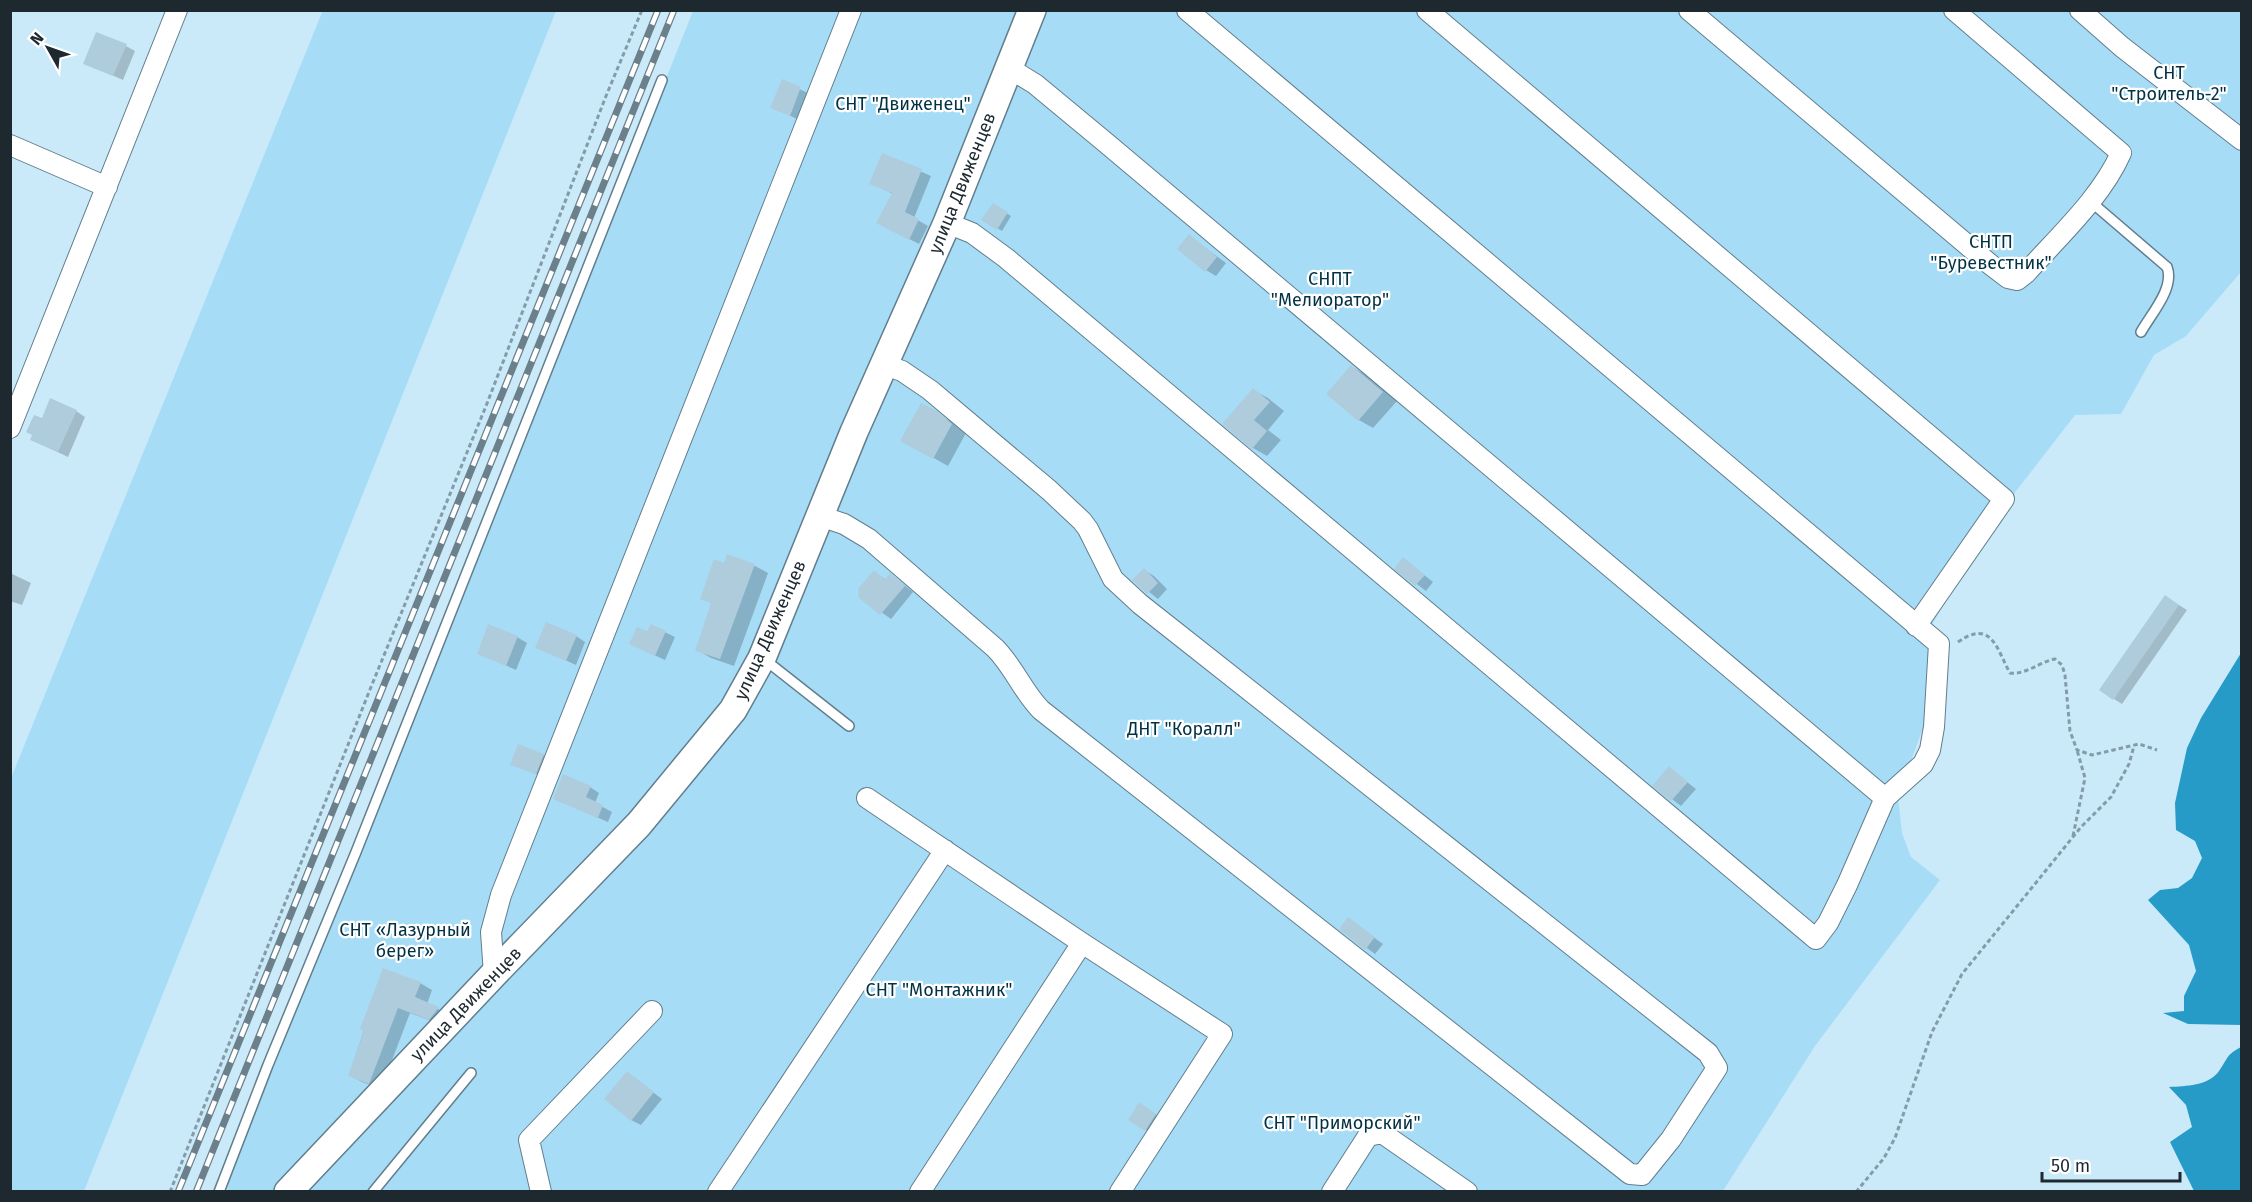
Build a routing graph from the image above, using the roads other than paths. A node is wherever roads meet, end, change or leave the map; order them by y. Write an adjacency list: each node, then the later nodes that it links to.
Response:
1 (177, 10): 13 (street)
2 (851, 10): 27 (street)
3 (1032, 10): 9 (street, улица Движенцев)
4 (1187, 10): 20 (street)
5 (1427, 10): 20 (street)
6 (1689, 10): 14 (street)
7 (1954, 10): 14 (street)
8 (2080, 10): 11 (street)
9 (1009, 68): 15 (street, улица Движенцев); 24 (street)
10 (662, 80): 30 (lane)
11 (2241, 140)
12 (10, 146): 13 (street)
13 (107, 187): 18 (street)
14 (2090, 201): 16 (lane)
15 (947, 222): 17 (street, улица Движенцев); 24 (street)
16 (2141, 332)
17 (884, 364): 19 (street, улица Движенцев); 19 (street)
18 (10, 428)
19 (820, 516): 21 (street, улица Движенцев)
20 (1916, 626): 24 (street)
21 (762, 658): 22 (lane); 27 (street, улица Движенцев)
22 (849, 726)
23 (867, 798): 25 (street)
24 (1885, 798)
25 (945, 850): 26 (street); 34 (street)
26 (1082, 943): 35 (street); 36 (street)
27 (494, 974): 31 (street, улица Движенцев)
28 (652, 1011): 33 (street)
29 (471, 1073): 32 (lane)
30 (219, 1191)
31 (288, 1191)
32 (373, 1191)
33 (542, 1191)
34 (718, 1191)
35 (920, 1191)
36 (1120, 1191)
37 (1332, 1191): 38 (street)
38 (1467, 1191)

